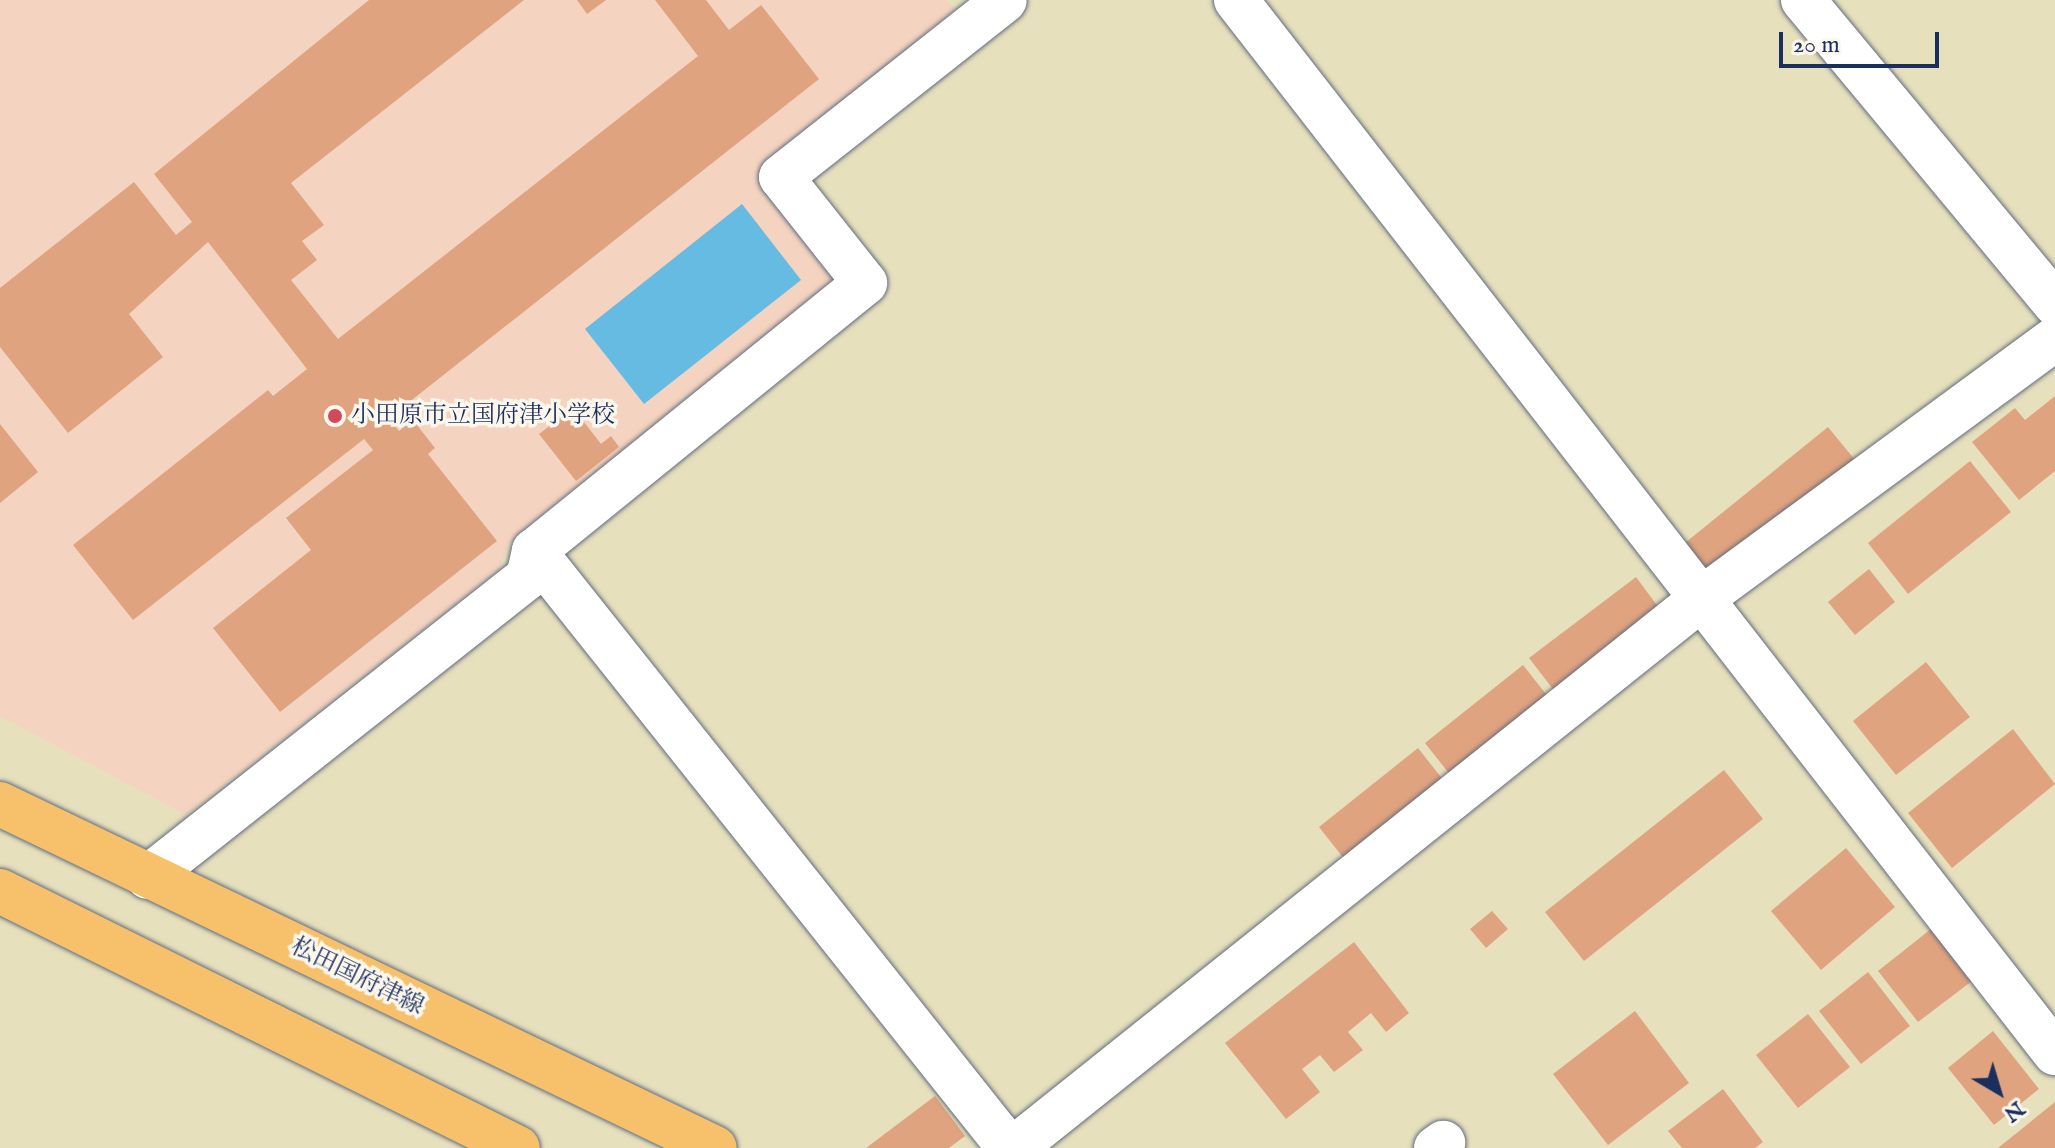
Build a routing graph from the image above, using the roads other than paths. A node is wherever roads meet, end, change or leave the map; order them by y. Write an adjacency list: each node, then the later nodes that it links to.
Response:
1 (1005, 0): 6 (street)
2 (1236, 0): 7 (street)
3 (1803, 0): 4 (street)
4 (2055, 304)
5 (2055, 339): 7 (street)
6 (534, 551): 9 (street); 14 (street)
7 (1701, 599): 11 (street); 14 (street)
8 (0, 804): 9 (main road, 松田国府津線)
9 (148, 877): 13 (main road, 松田国府津線)
10 (0, 891): 12 (main road)
11 (2055, 1053)
12 (518, 1148)
13 (715, 1148)
14 (1012, 1148)

